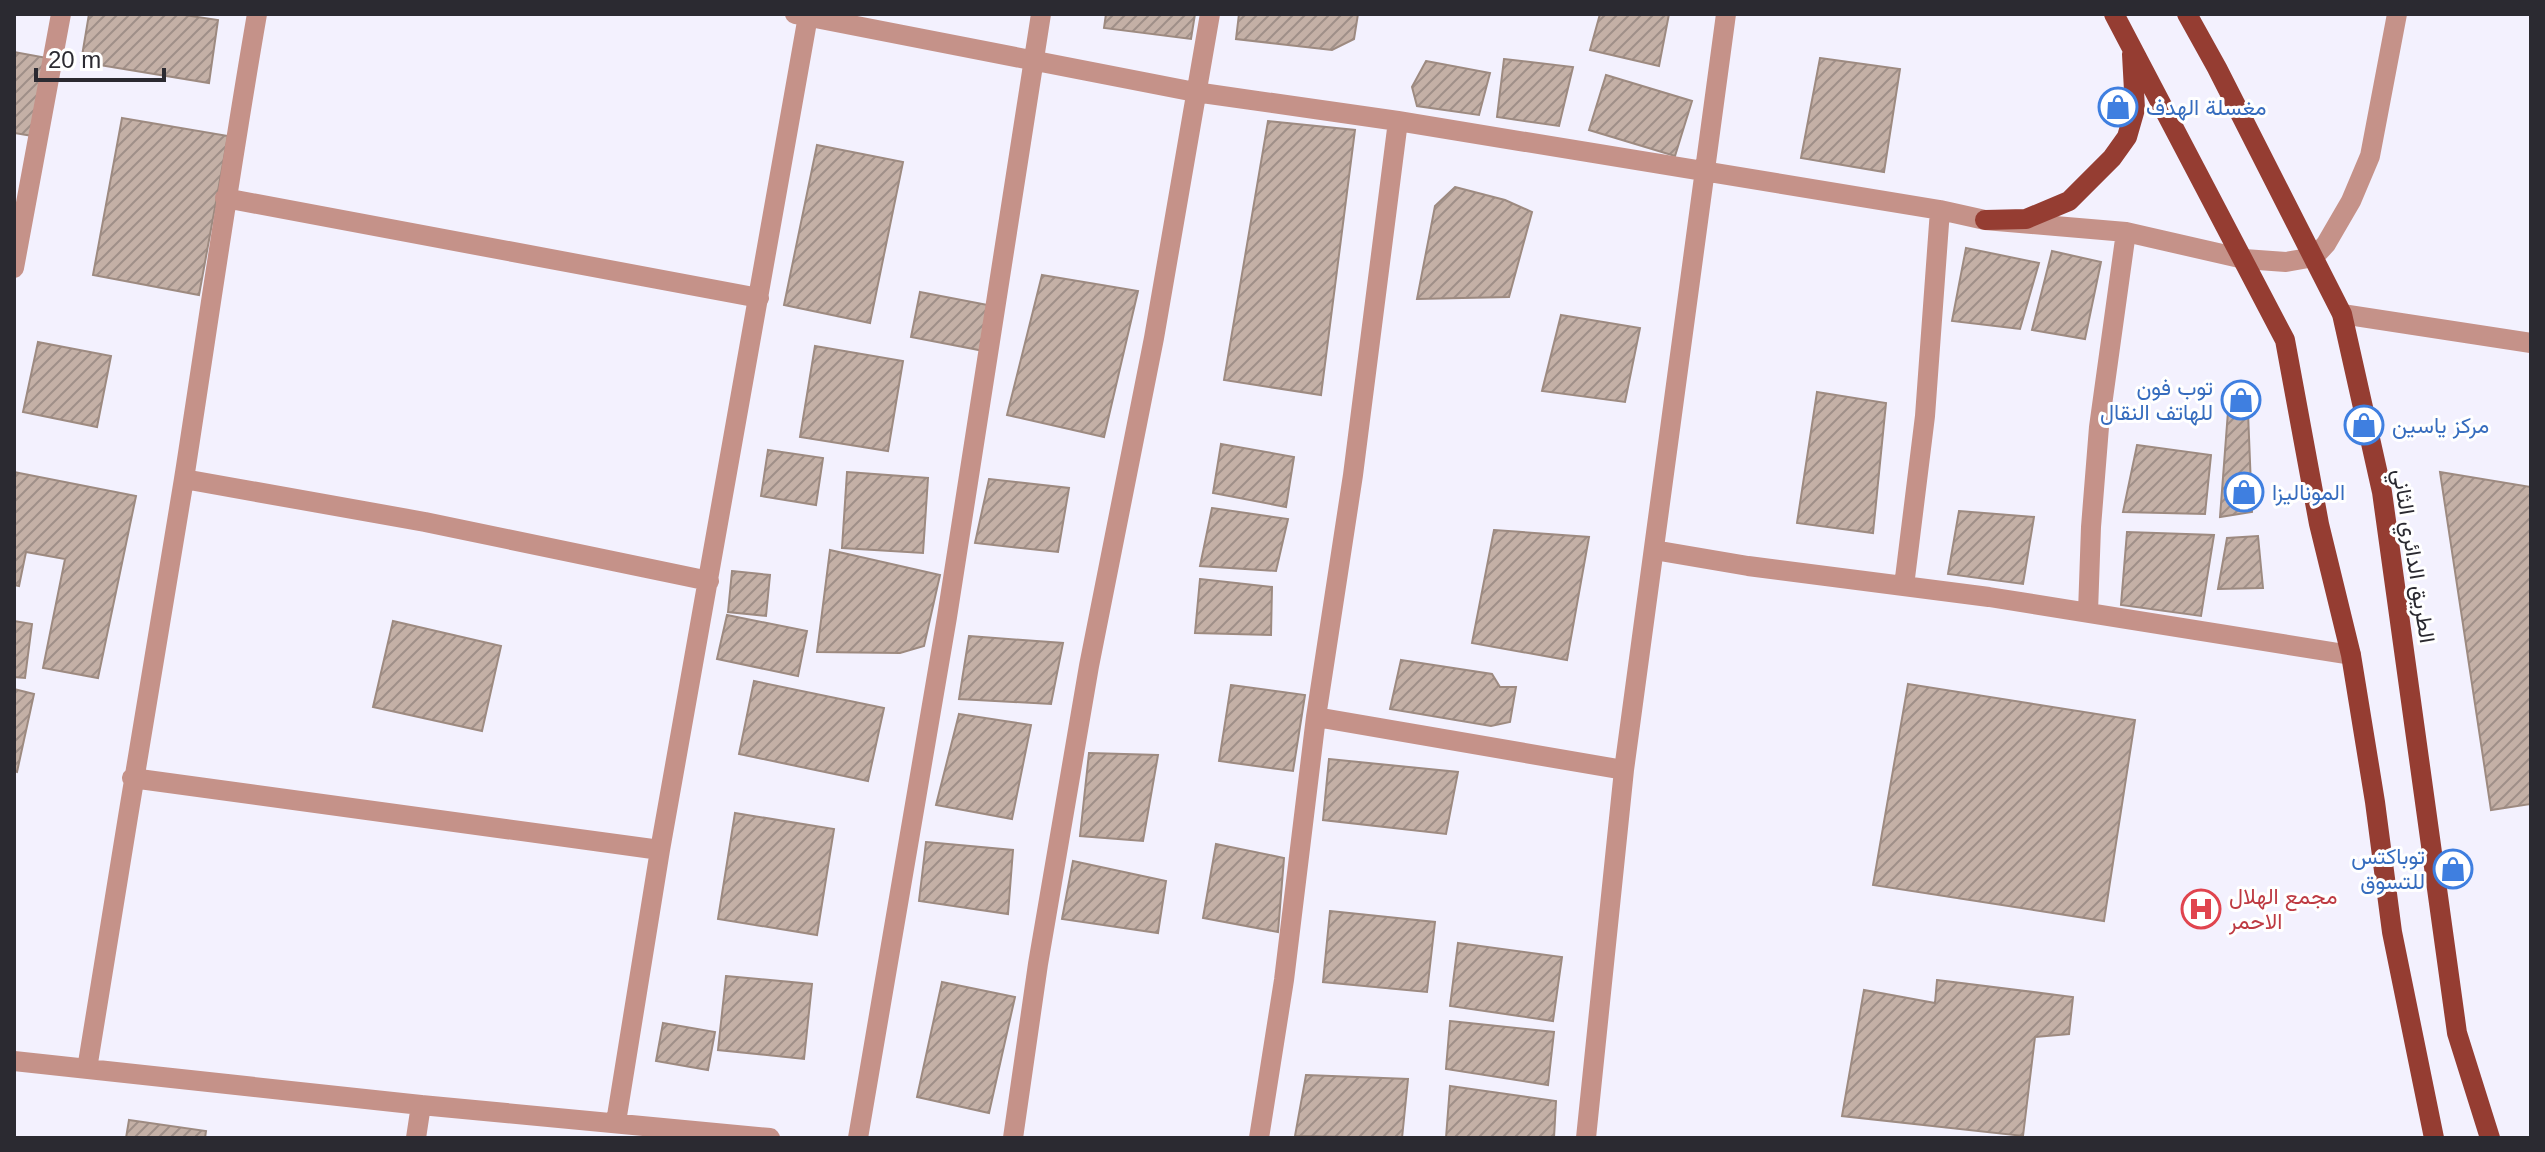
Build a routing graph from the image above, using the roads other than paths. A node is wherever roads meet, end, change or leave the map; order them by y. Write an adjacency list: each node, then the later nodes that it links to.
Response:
1 (61, 14): 21 (street)
2 (257, 14): 15 (street)
3 (1041, 14): 11 (street)
4 (1210, 14): 12 (street)
5 (1726, 14): 14 (street)
6 (2114, 14): 10 (main road)
7 (2187, 14): 19 (main road, الطريق الدائري الثاني)
8 (2397, 14): 19 (street)
9 (802, 15): 11 (street); 22 (street)
10 (2132, 50): 17 (main road); 20 (main road)
11 (1035, 60): 12 (street); 41 (street)
12 (1195, 92): 13 (street); 42 (street)
13 (1398, 121): 14 (street); 31 (street)
14 (1702, 173): 16 (street); 26 (street)
15 (225, 198): 22 (street); 25 (street)
16 (1940, 210): 17 (street); 28 (street)
17 (1985, 220): 18 (street)
18 (2126, 232): 20 (street); 29 (street)
19 (2314, 257): 20 (street); 23 (main road, الطريق الدائري الثاني)
20 (2244, 259): 30 (main road)
21 (14, 268)
22 (759, 298): 27 (street)
23 (2342, 314): 24 (street); 46 (main road, الطريق الدائري الثاني)
24 (2530, 339)
25 (184, 479): 27 (street); 33 (street)
26 (1654, 550): 28 (street); 32 (street)
27 (709, 581): 34 (street)
28 (1904, 586): 29 (street)
29 (2088, 612): 30 (street)
30 (2351, 655): 45 (main road)
31 (1316, 717): 32 (street); 43 (street)
32 (1624, 770): 44 (street)
33 (132, 778): 34 (street); 36 (street)
34 (660, 850): 38 (street)
35 (14, 1061): 36 (street)
36 (87, 1069): 37 (street)
37 (421, 1105): 38 (street); 39 (street)
38 (616, 1122): 40 (street)
39 (416, 1138)
40 (770, 1138)
41 (858, 1138)
42 (1013, 1138)
43 (1259, 1138)
44 (1586, 1138)
45 (2434, 1138)
46 (2490, 1138)

